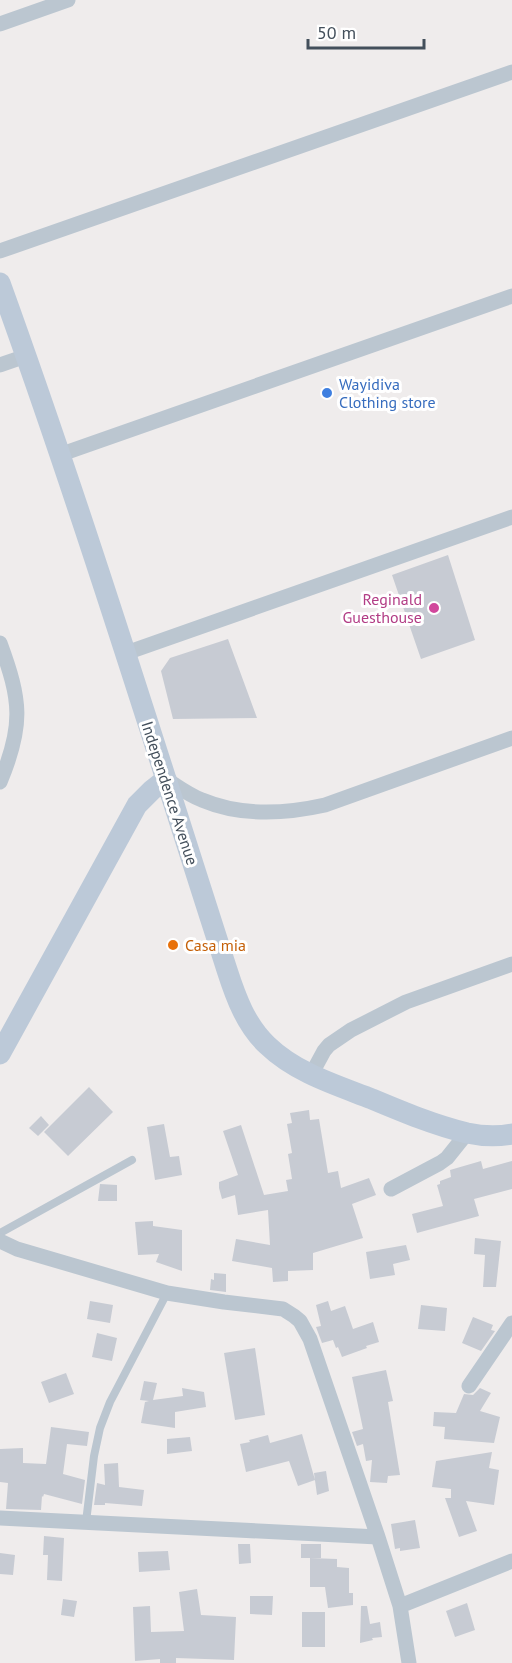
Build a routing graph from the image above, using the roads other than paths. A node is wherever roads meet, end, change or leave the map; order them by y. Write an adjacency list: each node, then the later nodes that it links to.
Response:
1 (68, 0): 2 (street)
2 (0, 24)
3 (512, 72): 4 (street)
4 (0, 251)
5 (0, 283): 7 (street, Independence Avenue)
6 (512, 296): 9 (street)
7 (26, 356): 8 (street); 9 (street, Independence Avenue)
8 (0, 365)
9 (59, 455): 12 (street, Independence Avenue)
10 (512, 517): 12 (street)
11 (0, 643): 15 (street)
12 (126, 653): 14 (street, Independence Avenue)
13 (512, 738): 14 (street)
14 (166, 779): 17 (street); 18 (street, Independence Avenue)
15 (0, 782)
16 (512, 964): 18 (street)
17 (0, 1054)
18 (311, 1075): 19 (street, Independence Avenue)
19 (467, 1133): 20 (street, Independence Avenue); 22 (street)
20 (512, 1134)
21 (132, 1160): 23 (lane)
22 (391, 1189)
23 (0, 1233)
24 (0, 1241): 25 (street)
25 (167, 1293): 29 (lane); 30 (street)
26 (512, 1323): 27 (street)
27 (469, 1386)
28 (0, 1518): 29 (street)
29 (86, 1522): 30 (street)
30 (378, 1537): 32 (street)
31 (512, 1561): 32 (street)
32 (400, 1606): 33 (street)
33 (409, 1663)

